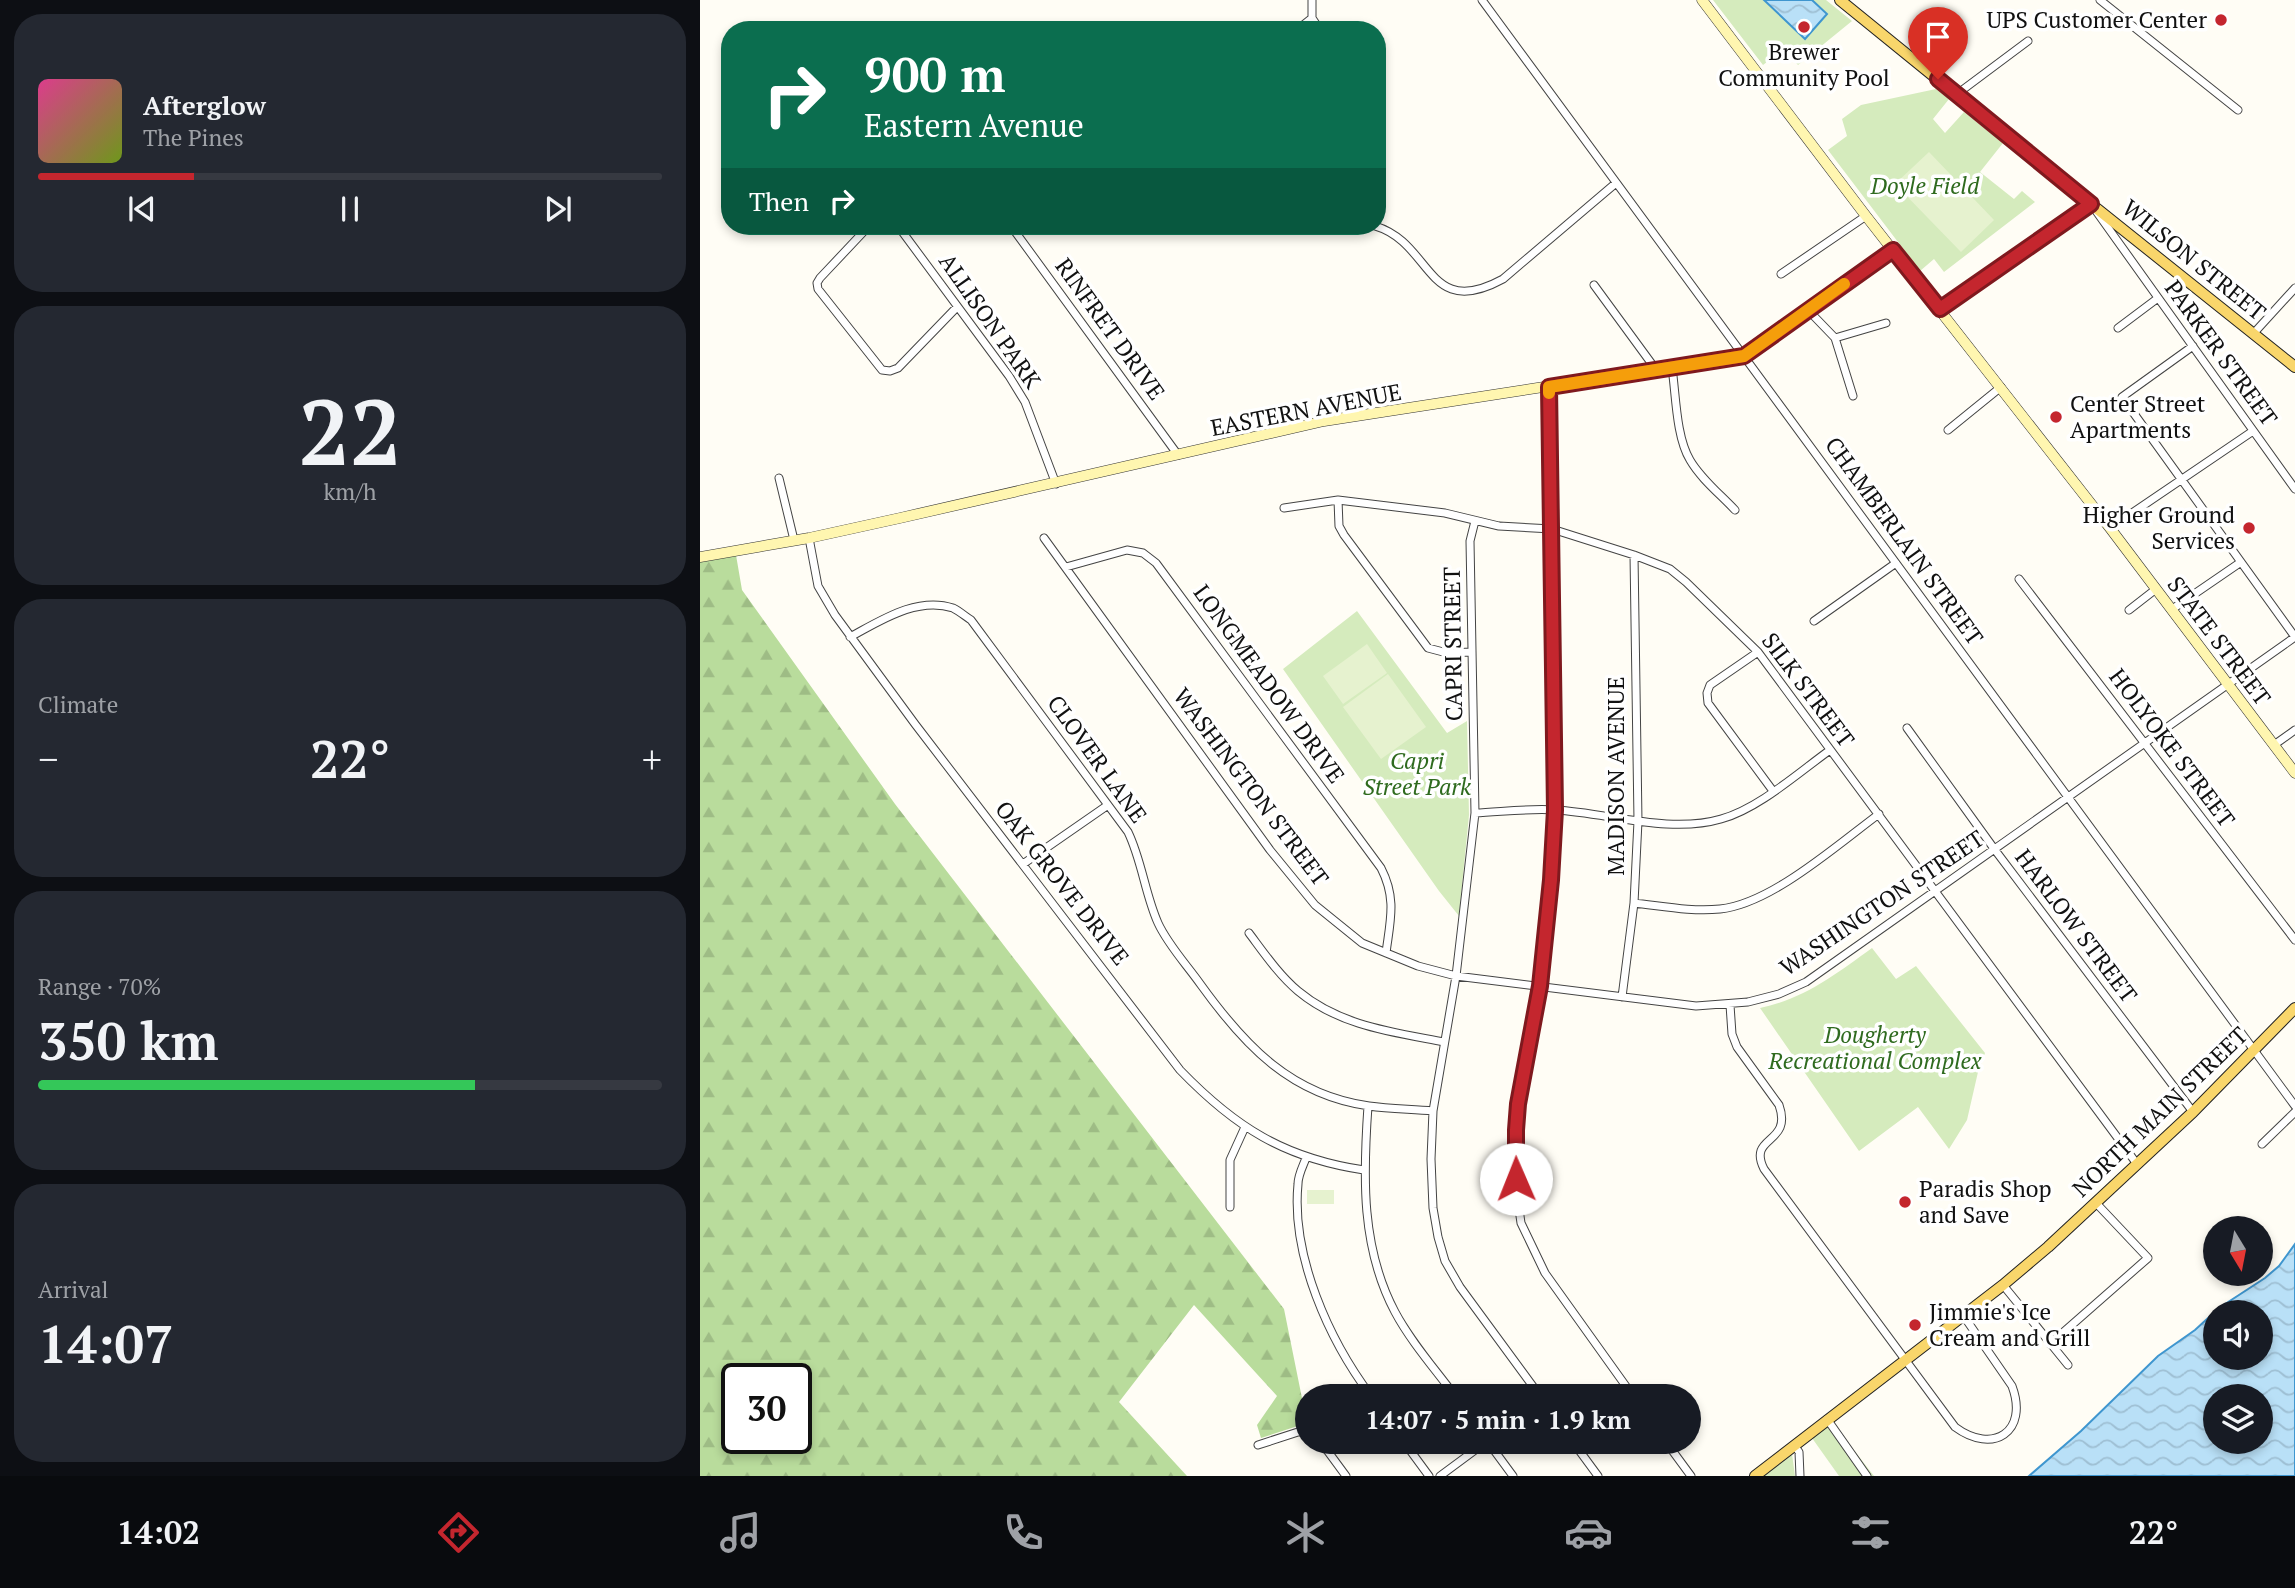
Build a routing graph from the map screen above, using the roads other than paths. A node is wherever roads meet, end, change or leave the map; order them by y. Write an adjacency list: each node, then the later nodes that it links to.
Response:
1 (1312, 0): 6 (street)
2 (1482, 0): 12 (street, CHAMBERLAIN STREET)
3 (1702, 0): 14 (street, STATE STREET)
4 (1840, 0): 10 (main road, WILSON STREET)
5 (2100, 0): 11 (street)
6 (1312, 18): 7 (street); 8 (street)
7 (1308, 21)
8 (1314, 21)
9 (2028, 41): 10 (street)
10 (1957, 94): 13 (main road, WILSON STREET)
11 (2238, 110)
12 (1616, 183): 15 (street); 32 (street, CHAMBERLAIN STREET)
13 (2091, 204): 23 (street, PARKER STREET); 25 (street); 29 (main road, WILSON STREET)
14 (1866, 216): 19 (street, STATE STREET); 20 (street)
15 (1386, 230)
16 (861, 235): 24 (street)
17 (905, 235): 24 (street, ALLISON PARK)
18 (1018, 235): 41 (street, RINFRET DRIVE)
19 (1893, 250): 25 (street, STATE STREET); 26 (street, EASTERN AVENUE)
20 (1781, 274)
21 (1594, 285): 35 (street)
22 (2295, 288): 29 (street)
23 (2158, 298): 28 (street); 31 (street, PARKER STREET)
24 (957, 307): 44 (street, ALLISON PARK)
25 (1940, 309): 37 (street, STATE STREET)
26 (1808, 310): 30 (street); 32 (street, EASTERN AVENUE)
27 (1886, 323): 30 (street)
28 (2118, 327)
29 (2253, 334): 33 (main road, WILSON STREET)
30 (1835, 338): 38 (street)
31 (2193, 346): 40 (street, PARKER STREET); 43 (street)
32 (1744, 356): 34 (street, EASTERN AVENUE); 58 (street, CHAMBERLAIN STREET)
33 (2295, 367)
34 (1672, 368): 35 (street, EASTERN AVENUE); 48 (street)
35 (1657, 370): 36 (street, EASTERN AVENUE)
36 (1549, 387): 41 (street, EASTERN AVENUE); 51 (street)
37 (2001, 387): 39 (street); 50 (street, STATE STREET)
38 (1853, 396)
39 (1948, 430)
40 (2253, 431): 43 (street); 45 (street, PARKER STREET)
41 (1178, 455): 44 (street, EASTERN AVENUE)
42 (779, 478): 54 (street)
43 (2182, 480): 50 (street); 57 (street)
44 (1056, 484): 52 (street, EASTERN AVENUE)
45 (2295, 489)
46 (1338, 500): 47 (street, SILK STREET); 49 (street, SILK STREET); 67 (street)
47 (1284, 508)
48 (1735, 510)
49 (1475, 521): 51 (street, SILK STREET); 67 (street, CAPRI STREET)
50 (2110, 528): 61 (street, STATE STREET)
51 (1552, 529): 55 (street, SILK STREET); 79 (street)
52 (808, 538): 54 (street, EASTERN AVENUE); 65 (street, OAK GROVE DRIVE)
53 (1044, 538): 59 (street, WASHINGTON STREET)
54 (794, 540): 56 (street, EASTERN AVENUE)
55 (1634, 555): 68 (street, SILK STREET); 82 (street, MADISON AVENUE)
56 (700, 557)
57 (2241, 562): 63 (street); 66 (street)
58 (1896, 563): 64 (street); 77 (street, CHAMBERLAIN STREET)
59 (1066, 567): 89 (street, WASHINGTON STREET); 89 (street, LONGMEADOW DRIVE)
60 (2019, 579): 72 (street, HOLYOKE STREET)
61 (2156, 589): 62 (street); 63 (street, STATE STREET)
62 (2129, 610)
63 (2172, 610): 69 (street, STATE STREET)
64 (1814, 621)
65 (850, 637): 78 (street, CLOVER LANE); 84 (street, OAK GROVE DRIVE)
66 (2295, 637): 69 (street, WASHINGTON STREET)
67 (1472, 652): 80 (street, CAPRI STREET)
68 (1758, 652): 74 (street, SILK STREET); 76 (street)
69 (2229, 684): 72 (street, WASHINGTON STREET); 73 (street, STATE STREET)
70 (1907, 728): 83 (street, HARLOW STREET)
71 (2295, 730): 73 (street)
72 (2145, 744): 77 (street, WASHINGTON STREET); 88 (street, HOLYOKE STREET)
73 (2274, 745): 75 (street, STATE STREET)
74 (1830, 750): 76 (street); 81 (street, SILK STREET)
75 (2295, 773)
76 (1773, 791): 82 (street)
77 (2070, 797): 83 (street, WASHINGTON STREET); 96 (street, CHAMBERLAIN STREET)
78 (1108, 805): 84 (street); 97 (street, CLOVER LANE)
79 (1555, 810): 80 (street); 82 (street); 91 (street)
80 (1475, 813): 90 (street, CAPRI STREET)
81 (1879, 814): 85 (street, SILK STREET); 86 (street)
82 (1638, 821): 86 (street, MADISON AVENUE)
83 (1995, 850): 85 (street, WASHINGTON STREET); 100 (street, HARLOW STREET)
84 (1023, 864): 102 (street, OAK GROVE DRIVE)
85 (1936, 892): 93 (street, WASHINGTON STREET); 105 (street, SILK STREET)
86 (1634, 903): 92 (street, MADISON AVENUE)
87 (1249, 933): 95 (street)
88 (2295, 940)
89 (1386, 953): 90 (street, WASHINGTON STREET)
90 (1456, 976): 91 (street, WASHINGTON STREET); 95 (street, CAPRI STREET)
91 (1540, 986): 92 (street, WASHINGTON STREET); 117 (street)
92 (1622, 997): 93 (street, WASHINGTON STREET)
93 (1730, 1005): 112 (street)
94 (2295, 1008): 96 (main road, NORTH MAIN STREET)
95 (1444, 1042): 99 (street, CAPRI STREET)
96 (2254, 1052): 98 (street, CHAMBERLAIN STREET); 100 (main road, NORTH MAIN STREET)
97 (1368, 1106): 99 (street, CLOVER LANE); 106 (street)
98 (2295, 1106)
99 (1433, 1111): 116 (street, CAPRI STREET)
100 (2193, 1112): 105 (main road, NORTH MAIN STREET)
101 (2295, 1112): 103 (street)
102 (1245, 1127): 104 (street, OAK GROVE DRIVE); 108 (street)
103 (2262, 1144)
104 (1306, 1158): 106 (street, OAK GROVE DRIVE); 114 (street)
105 (2137, 1164): 107 (main road, NORTH MAIN STREET)
106 (1364, 1171): 115 (street)
107 (2096, 1203): 109 (main road, NORTH MAIN STREET); 111 (street)
108 (1230, 1207)
109 (2003, 1285): 110 (main road, NORTH MAIN STREET); 111 (street)
110 (1963, 1315): 112 (main road, NORTH MAIN STREET); 112 (street)
111 (2050, 1344): 113 (street)
112 (1905, 1359): 118 (main road, NORTH MAIN STREET)
113 (2068, 1365)
114 (1363, 1384)
115 (1446, 1384)
116 (1531, 1384)
117 (1624, 1384)
118 (1827, 1419): 121 (main road, NORTH MAIN STREET); 136 (street)
119 (1295, 1433): 120 (street)
120 (1258, 1445)
121 (1794, 1445): 134 (main road, NORTH MAIN STREET); 135 (street)
122 (1330, 1454): 128 (street)
123 (1413, 1454): 129 (street)
124 (1470, 1454): 130 (street)
125 (1496, 1454): 131 (street)
126 (1582, 1454): 132 (street)
127 (1675, 1454): 133 (street)
128 (1346, 1476)
129 (1429, 1476)
130 (1440, 1476)
131 (1513, 1476)
132 (1598, 1476)
133 (1691, 1476)
134 (1755, 1476)
135 (1800, 1476)
136 (1867, 1476)

